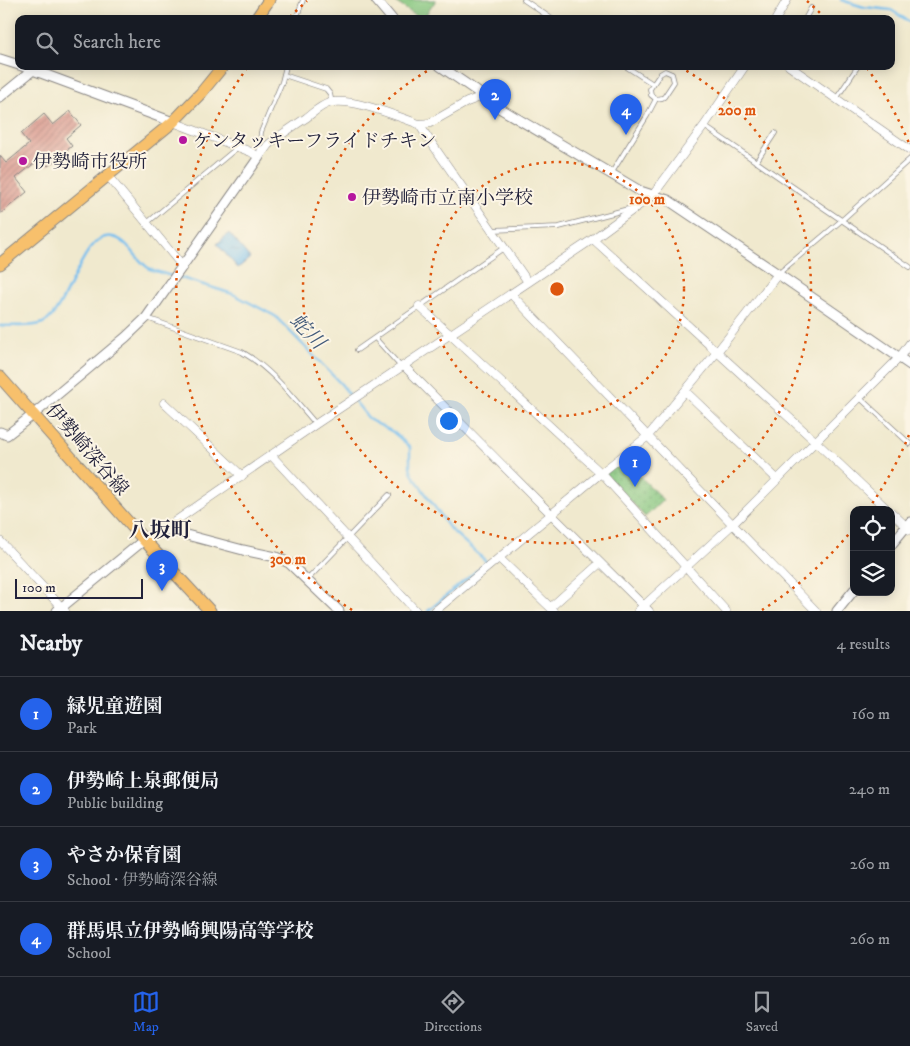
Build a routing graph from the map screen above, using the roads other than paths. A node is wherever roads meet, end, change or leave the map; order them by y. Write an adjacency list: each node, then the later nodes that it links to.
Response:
1 (269, 0): 7 (main road)
2 (303, 0): 8 (lane)
3 (376, 0): 9 (street)
4 (524, 0): 10 (lane)
5 (787, 0): 11 (street)
6 (812, 8): 12 (lane)
7 (259, 15)
8 (297, 15)
9 (389, 15)
10 (546, 15)
11 (778, 15)
12 (808, 15)
13 (0, 59): 14 (street)
14 (15, 64)
15 (33, 70): 26 (street); 30 (street)
16 (220, 70): 30 (main road)
17 (285, 70): 23 (lane)
18 (446, 70): 25 (street)
19 (631, 70): 24 (lane)
20 (742, 70): 32 (street)
21 (795, 70): 28 (street)
22 (855, 70): 28 (lane)
23 (284, 75): 29 (lane); 36 (lane)
24 (652, 84): 27 (lane); 27 (lane)
25 (483, 96): 31 (street); 39 (street)
26 (0, 97)
27 (656, 99): 39 (lane)
28 (836, 99): 35 (street)
29 (332, 103): 31 (street); 36 (street)
30 (173, 122): 34 (street); 40 (main road)
31 (420, 124): 45 (street)
32 (704, 126): 38 (lane); 41 (street)
33 (776, 133): 38 (lane)
34 (238, 147): 36 (street); 44 (lane)
35 (910, 150)
36 (259, 157): 50 (street)
37 (910, 159): 43 (lane)
38 (756, 162): 43 (lane)
39 (611, 174): 41 (street)
40 (108, 176): 44 (street); 48 (main road)
41 (653, 195): 42 (street); 51 (street)
42 (637, 208): 45 (lane); 46 (street)
43 (842, 220): 49 (lane); 51 (lane)
44 (147, 224): 50 (street)
45 (493, 230): 47 (street)
46 (593, 239): 52 (street); 60 (street)
47 (505, 247): 52 (street); 54 (lane)
48 (0, 264)
49 (910, 267)
50 (181, 269): 55 (street)
51 (778, 274): 60 (street); 61 (street)
52 (528, 282): 53 (street)
53 (511, 294): 56 (street); 71 (street)
54 (419, 306): 56 (street); 57 (lane)
55 (146, 318): 68 (street); 69 (lane)
56 (450, 335): 63 (street); 75 (street)
57 (375, 338): 59 (lane); 63 (lane)
58 (910, 342): 61 (street)
59 (357, 350)
60 (717, 352): 65 (street); 72 (street)
61 (899, 358): 62 (street); 66 (street)
62 (910, 365)
63 (403, 367): 69 (street); 80 (street)
64 (0, 377): 68 (main road, 伊勢崎深谷線)
65 (685, 391): 71 (street); 77 (street)
66 (859, 398): 72 (street); 73 (lane)
67 (164, 403): 76 (street)
68 (34, 414): 70 (street); 86 (main road, 伊勢崎深谷線)
69 (316, 424): 74 (street)
70 (2, 436)
71 (648, 436): 75 (street); 82 (street)
72 (815, 441): 77 (street); 79 (street)
73 (910, 444)
74 (271, 455): 76 (street); 85 (street)
75 (601, 473): 80 (street); 91 (street)
76 (242, 476): 84 (street)
77 (777, 480): 82 (street)
78 (389, 495): 85 (lane)
79 (884, 506)
80 (551, 514): 89 (street); 90 (street)
81 (895, 515): 83 (street)
82 (733, 524): 91 (street); 102 (street)
83 (909, 526): 88 (street)
84 (164, 530): 86 (street); 92 (street)
85 (348, 538): 92 (lane); 99 (street)
86 (144, 540): 96 (street); 97 (main road, 伊勢崎深谷線)
87 (0, 541): 96 (street)
88 (895, 541)
89 (499, 558): 94 (street); 100 (street)
90 (600, 563): 94 (street); 95 (street)
91 (686, 567): 95 (street); 101 (street)
92 (307, 580): 98 (street)
93 (850, 595): 103 (street)
94 (553, 609)
95 (644, 609)
96 (61, 610)
97 (210, 611)
98 (339, 611)
99 (416, 611)
100 (435, 611)
101 (726, 611)
102 (816, 611)
103 (837, 611)

